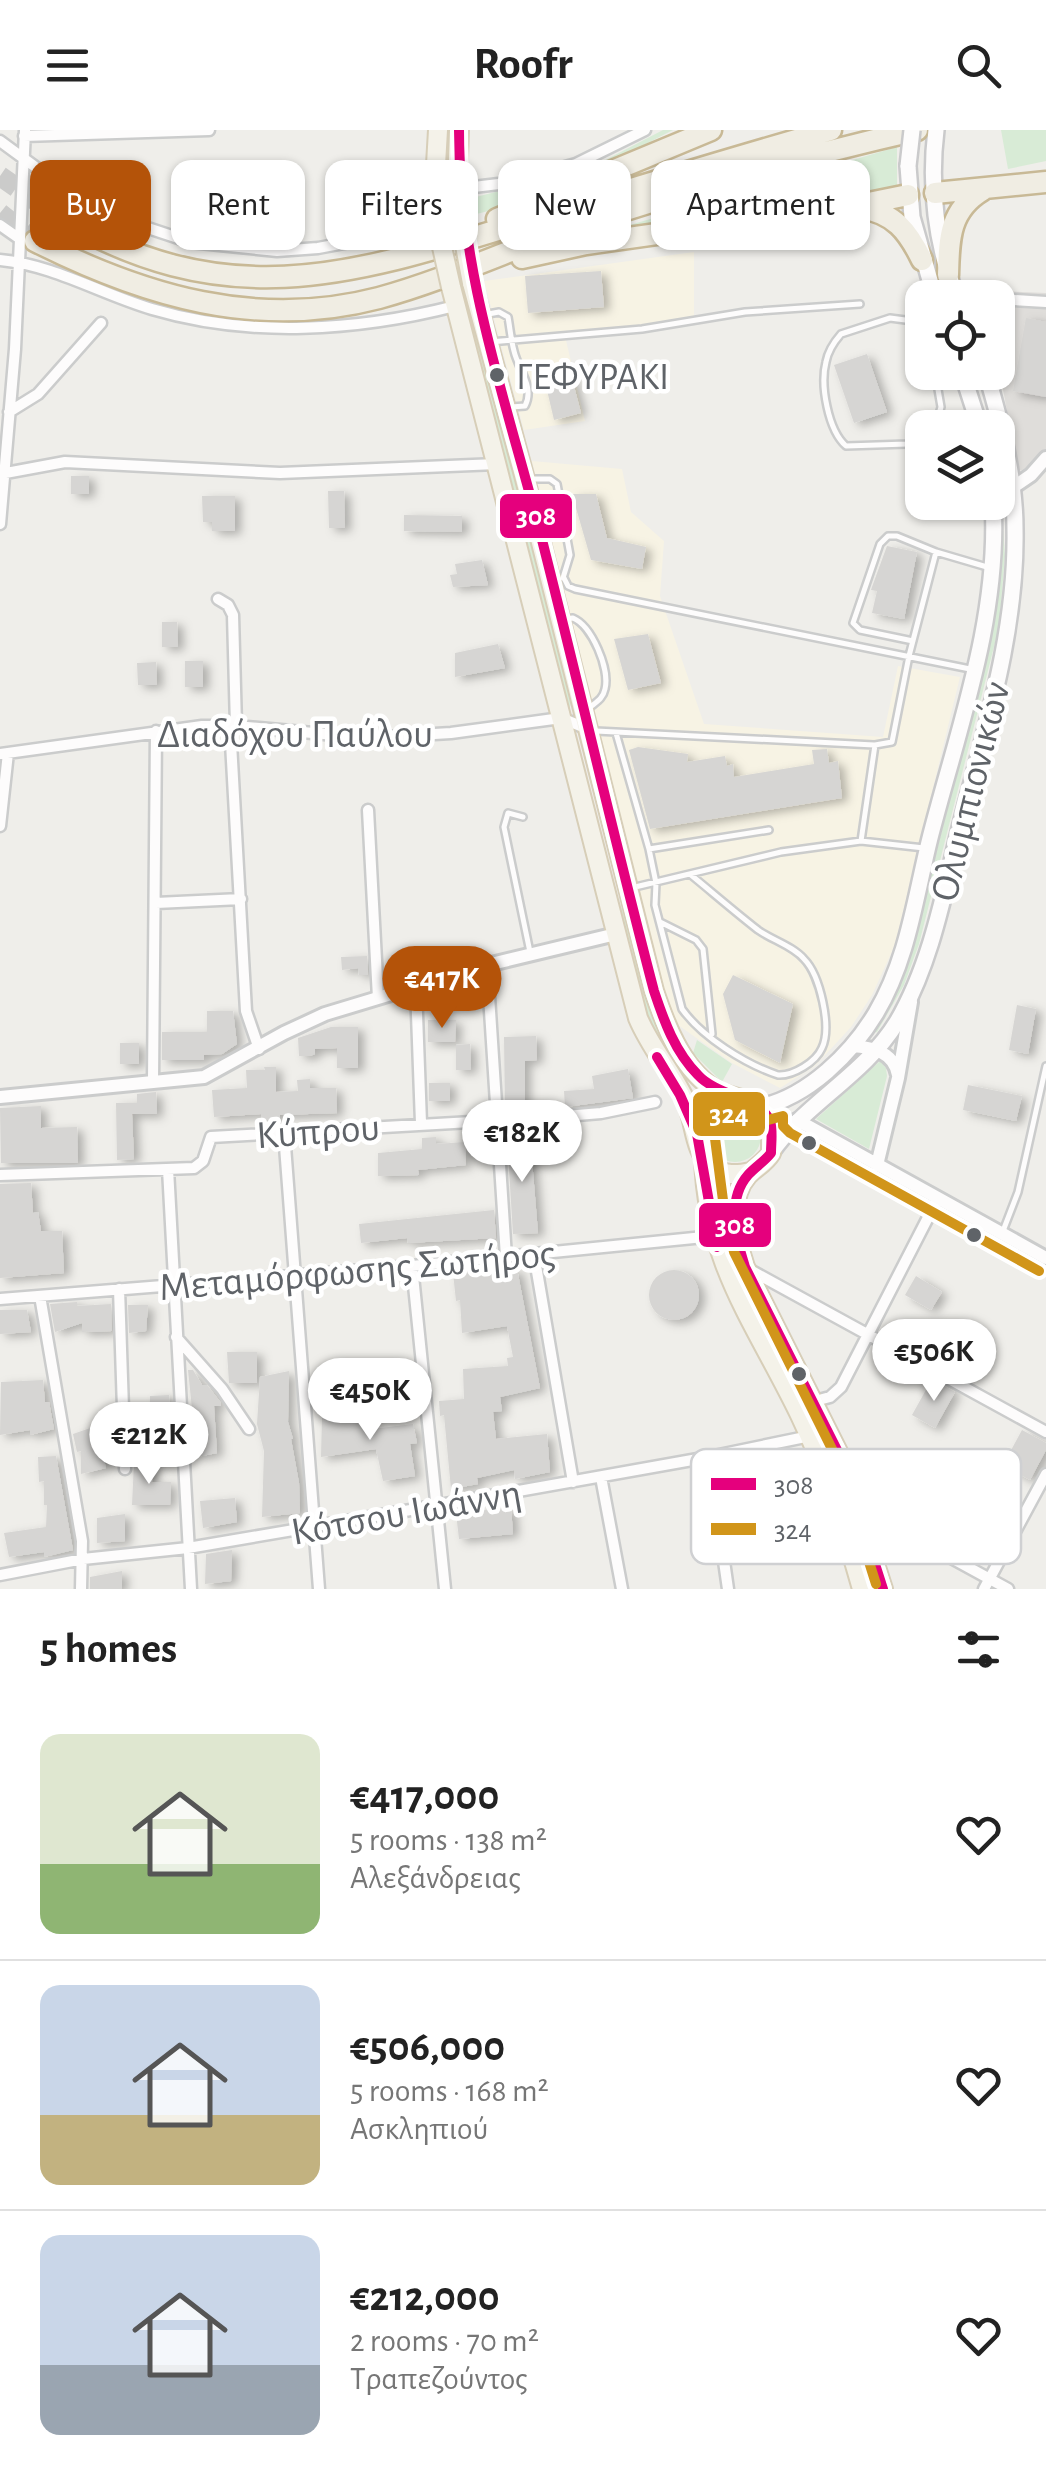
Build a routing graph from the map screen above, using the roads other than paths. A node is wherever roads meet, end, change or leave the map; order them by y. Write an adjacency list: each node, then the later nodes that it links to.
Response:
1 (210, 130): 9 (street)
2 (438, 130): 13 (main road)
3 (459, 130): 14 (main road)
4 (646, 130): 16 (street)
5 (711, 130): 22 (highway)
6 (830, 130): 24 (highway)
7 (914, 130): 18 (main road, bridge); 37 (highway)
8 (936, 130): 18 (main road)
9 (177, 131): 10 (street)
10 (24, 133): 12 (street)
11 (0, 142): 12 (street)
12 (22, 158): 25 (street); 26 (street)
13 (436, 160)
14 (458, 160)
15 (1046, 182): 17 (highway)
16 (478, 186)
17 (984, 190): 18 (highway); 34 (highway)
18 (921, 192): 19 (highway); 32 (main road); 34 (main road)
19 (870, 203)
20 (870, 210): 32 (highway)
21 (0, 225): 25 (street)
22 (478, 228)
23 (651, 235): 37 (highway)
24 (478, 236)
25 (27, 240): 33 (street); 37 (highway)
26 (325, 247)
27 (121, 250): 28 (highway)
28 (432, 250)
29 (443, 250): 38 (main road, bridge)
30 (466, 250): 42 (main road, bridge)
31 (0, 260): 33 (street)
32 (922, 260): 35 (main road)
33 (19, 262): 38 (street); 47 (street)
34 (948, 275): 36 (main road)
35 (929, 280)
36 (950, 280)
37 (419, 285)
38 (453, 297): 52 (main road)
39 (1015, 300): 40 (street)
40 (1046, 302)
41 (860, 304): 45 (lane)
42 (480, 316): 45 (lane); 46 (main road)
43 (905, 320): 50 (lane)
44 (101, 323): 49 (street)
45 (511, 338): 46 (lane); 48 (lane)
46 (487, 342): 48 (main road)
47 (6, 388): 49 (street)
48 (505, 408): 54 (main road)
49 (10, 412): 53 (street)
50 (905, 444)
51 (1046, 458): 55 (street)
52 (497, 464): 53 (street); 67 (main road)
53 (1, 473): 58 (street)
54 (526, 479): 61 (main road); 61 (lane)
55 (1015, 486)
56 (993, 520): 60 (main road, Ολυμπιονικών)
57 (1013, 520): 91 (main road, Ολυμπιονικών)
58 (0, 524)
59 (936, 552): 60 (lane); 64 (lane); 64 (lane)
60 (994, 570): 66 (main road, Ολυμπιονικών)
61 (557, 580): 63 (main road); 65 (lane)
62 (218, 598): 69 (street)
63 (560, 620): 68 (main road); 68 (lane)
64 (913, 640): 65 (lane)
65 (909, 656): 66 (lane); 72 (lane)
66 (973, 670): 80 (main road, Ολυμπιονικών)
67 (561, 718): 68 (street); 69 (street, Διαδόχου Παύλου); 87 (main road)
68 (586, 721): 71 (lane); 83 (main road)
69 (233, 726): 70 (street, Διαδόχου Παύλου); 84 (street)
70 (156, 730): 73 (street, Διαδόχου Παύλου); 85 (street)
71 (616, 733): 72 (lane); 79 (lane)
72 (874, 745): 78 (lane)
73 (4, 754): 76 (street)
74 (368, 810): 92 (street)
75 (522, 816): 88 (lane)
76 (0, 826)
77 (769, 830): 79 (lane)
78 (860, 841): 80 (lane); 81 (lane)
79 (650, 848): 82 (lane)
80 (928, 848): 94 (main road, Ολυμπιονικών)
81 (691, 874): 82 (lane); 93 (lane)
82 (656, 883): 83 (lane); 86 (lane)
83 (628, 888): 101 (main road)
84 (241, 899): 85 (street); 95 (street)
85 (156, 903): 99 (street)
86 (660, 922): 93 (lane); 93 (lane)
87 (616, 934): 88 (street); 107 (main road)
88 (531, 954): 89 (street)
89 (487, 965): 90 (street); 104 (street)
90 (416, 987): 92 (street); 106 (street)
91 (912, 995): 96 (main road, Ολυμπιονικών); 98 (street)
92 (378, 998): 95 (street)
93 (712, 1036)
94 (852, 1046): 96 (street); 103 (main road, Ολυμπιονικών)
95 (259, 1048): 99 (street)
96 (876, 1050): 98 (street); 105 (main road, Ολυμπιονικών)
97 (1046, 1066): 116 (lane)
98 (898, 1078): 111 (street)
99 (153, 1081): 100 (street)
100 (0, 1096)
101 (730, 1097): 103 (main road); 107 (main road)
102 (655, 1102): 104 (street, Κύπρου)
103 (760, 1107): 109 (main road)
104 (496, 1120): 106 (street, Κύπρου); 119 (street)
105 (797, 1120): 109 (main road, Ολυμπιονικών); 111 (street)
106 (421, 1124): 108 (street, Κύπρου)
107 (697, 1130): 110 (main road)
108 (284, 1134): 112 (street, Κύπρου); 123 (street)
109 (771, 1153): 113 (main road)
110 (704, 1158): 113 (main road); 117 (main road)
111 (877, 1165): 115 (street)
112 (168, 1169): 114 (street, Κύπρου); 124 (street)
113 (751, 1172): 122 (main road)
114 (0, 1175)
115 (938, 1198): 116 (street); 128 (street)
116 (1002, 1233): 120 (street)
117 (714, 1236): 118 (street, Μεταμόρφωσης Σωτήρος); 133 (main road)
118 (534, 1254): 119 (street, Μεταμόρφωσης Σωτήρος); 141 (street)
119 (506, 1257): 121 (street, Μεταμόρφωσης Σωτήρος)
120 (1046, 1258)
121 (412, 1266): 123 (street, Μεταμόρφωσης Σωτήρος); 142 (street)
122 (745, 1267): 128 (street); 130 (main road)
123 (296, 1275): 124 (street, Μεταμόρφωσης Σωτήρος); 144 (street)
124 (172, 1284): 125 (street, Μεταμόρφωσης Σωτήρος); 129 (street)
125 (118, 1289): 126 (street, Μεταμόρφωσης Σωτήρος); 138 (street)
126 (40, 1296): 127 (street, Μεταμόρφωσης Σωτήρος); 146 (street)
127 (0, 1300)
128 (867, 1334): 130 (street); 132 (street)
129 (176, 1337): 131 (street); 145 (street)
130 (815, 1401): 136 (main road)
131 (249, 1429)
132 (1046, 1432)
133 (810, 1436): 134 (street, Κότσου Ιωάννη); 135 (main road)
134 (750, 1449)
135 (816, 1449)
136 (835, 1449)
137 (691, 1461): 140 (street, Κότσου Ιωάννη)
138 (125, 1469)
139 (1046, 1474): 143 (street)
140 (600, 1477): 141 (street, Κότσου Ιωάννη); 157 (street)
141 (573, 1482): 142 (street, Κότσου Ιωάννη)
142 (434, 1506): 144 (street, Κότσου Ιωάννη); 156 (street)
143 (1021, 1521)
144 (315, 1527): 145 (street, Κότσου Ιωάννη); 155 (street)
145 (188, 1548): 146 (street, Κότσου Ιωάννη); 154 (street)
146 (82, 1560): 151 (street, Κότσου Ιωάννη); 153 (street)
147 (724, 1564): 158 (street)
148 (855, 1564): 159 (main road)
149 (876, 1564): 160 (main road)
150 (954, 1564): 152 (street)
151 (0, 1575)
152 (987, 1584): 161 (street)
153 (81, 1589)
154 (191, 1589)
155 (319, 1589)
156 (445, 1589)
157 (622, 1589)
158 (728, 1589)
159 (862, 1589)
160 (883, 1589)
161 (1008, 1589)

